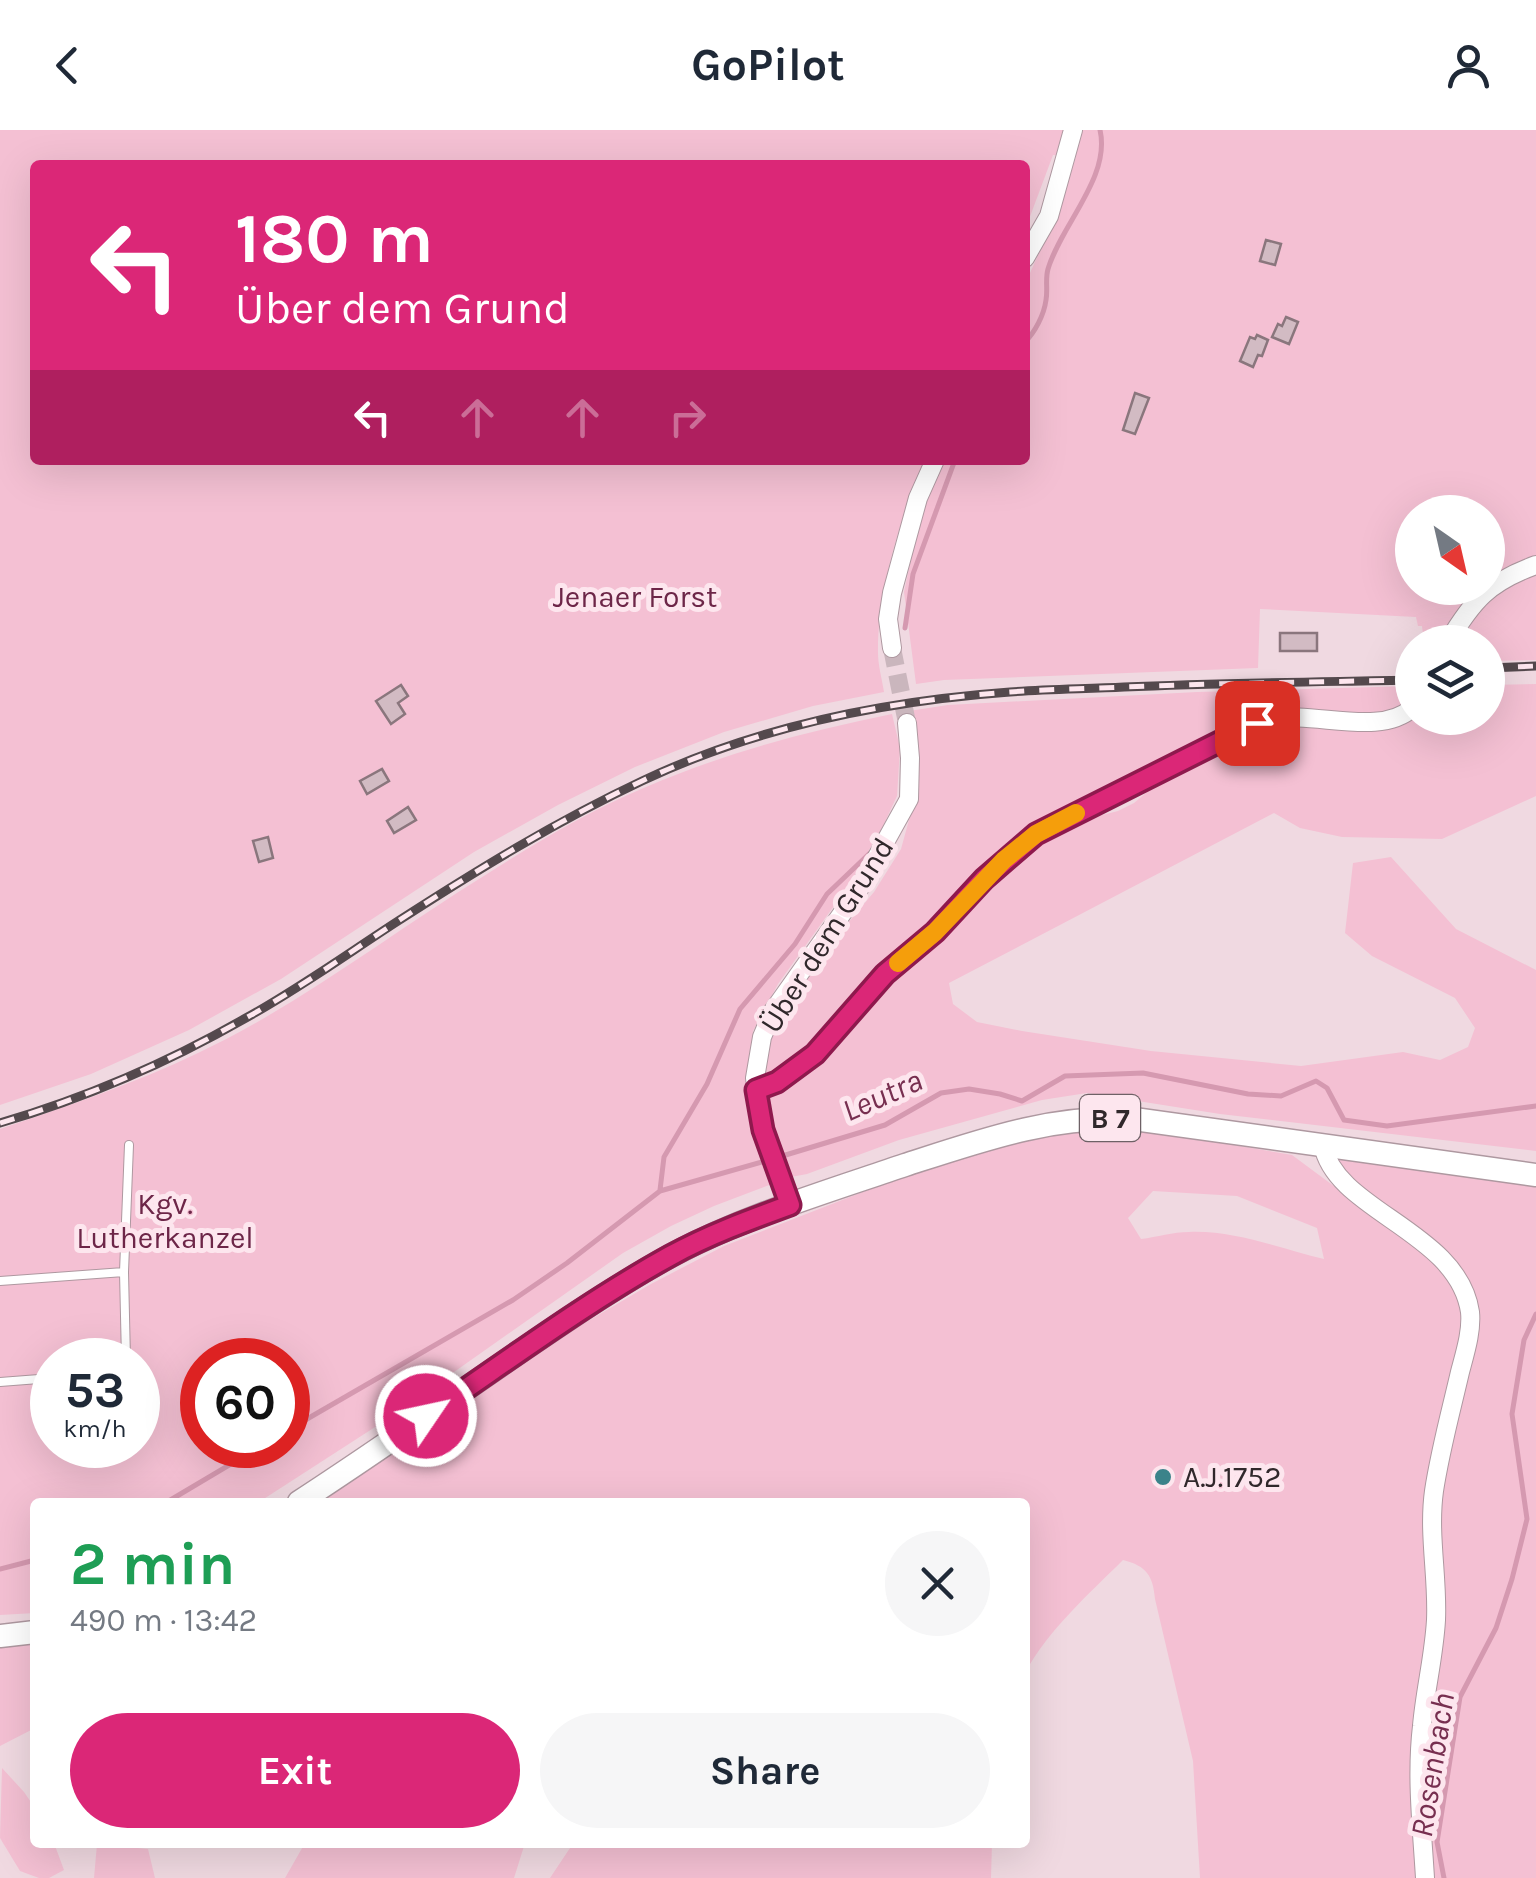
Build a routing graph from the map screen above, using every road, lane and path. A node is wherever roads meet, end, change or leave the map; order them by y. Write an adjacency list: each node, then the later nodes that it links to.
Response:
1 (1074, 130): 2 (street)
2 (1030, 249)
3 (933, 465): 6 (street)
4 (1536, 565): 5 (street)
5 (1459, 625)
6 (892, 648)
7 (1395, 719): 9 (street)
8 (906, 724): 9 (street, Über dem Grund)
9 (756, 1090): 13 (street, Über dem Grund)
10 (130, 1145): 14 (lane)
11 (1323, 1146): 12 (main road, B 7); 13 (main road, B 7); 22 (street)
12 (1536, 1175)
13 (790, 1205): 19 (main road, B 7)
14 (124, 1272): 15 (lane); 16 (lane)
15 (0, 1281)
16 (126, 1338)
17 (30, 1380): 18 (lane)
18 (0, 1382)
19 (305, 1498)
20 (30, 1633): 21 (main road)
21 (0, 1636)
22 (1425, 1878)

